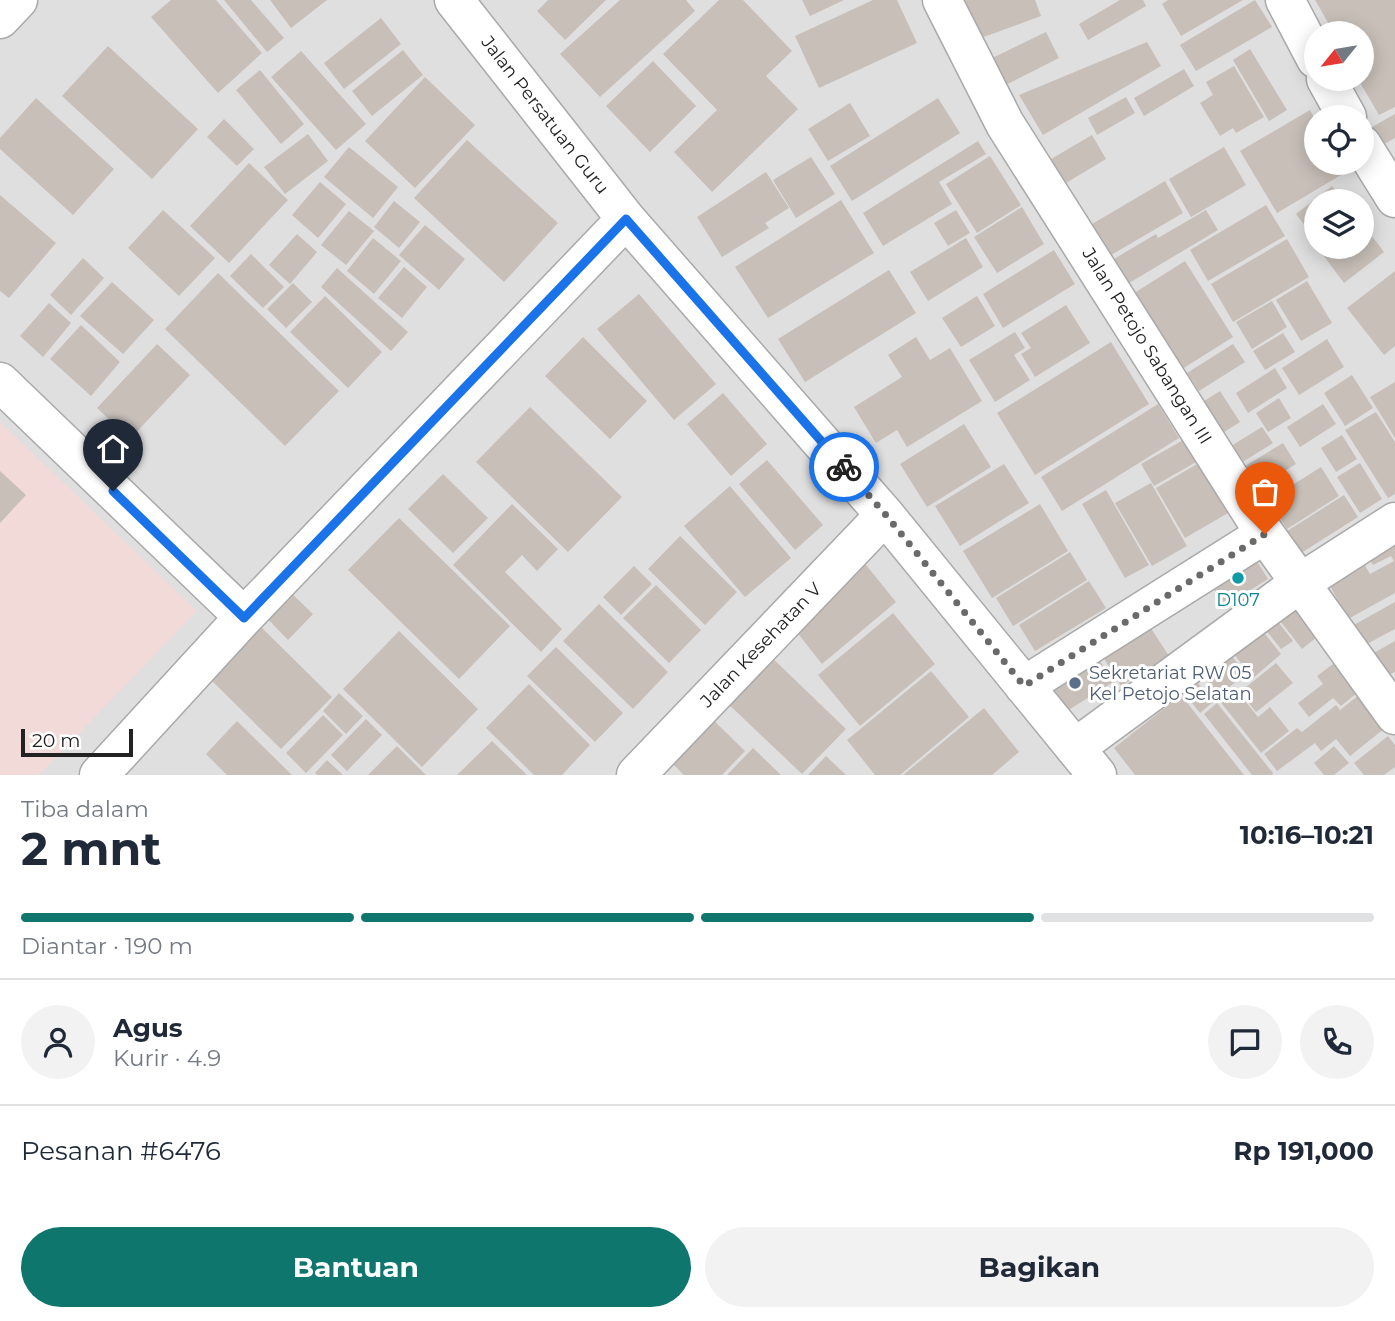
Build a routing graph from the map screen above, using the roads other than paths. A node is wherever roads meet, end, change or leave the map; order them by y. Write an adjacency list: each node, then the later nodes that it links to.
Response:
1 (19, 0): 5 (street)
2 (454, 0): 9 (street, Jalan Persatuan Guru)
3 (942, 0): 13 (street, Jalan Petojo Sabangan III)
4 (1285, 0): 6 (street)
5 (0, 19)
6 (1304, 36)
7 (1374, 164): 8 (street)
8 (1395, 198)
9 (626, 219): 11 (street, Jalan Persatuan Guru); 15 (street)
10 (0, 382): 15 (street)
11 (886, 515): 16 (street, Jalan Persatuan Guru); 19 (street, Jalan Kesehatan V)
12 (1395, 522): 14 (street)
13 (1265, 534): 14 (street, Jalan Petojo Sabangan III); 16 (street)
14 (1300, 583): 17 (street, Jalan Petojo Sabangan III); 18 (street)
15 (244, 618): 20 (street)
16 (1024, 686): 18 (street, Jalan Persatuan Guru)
17 (1395, 715)
18 (1086, 761)
19 (647, 771)
20 (99, 775)

